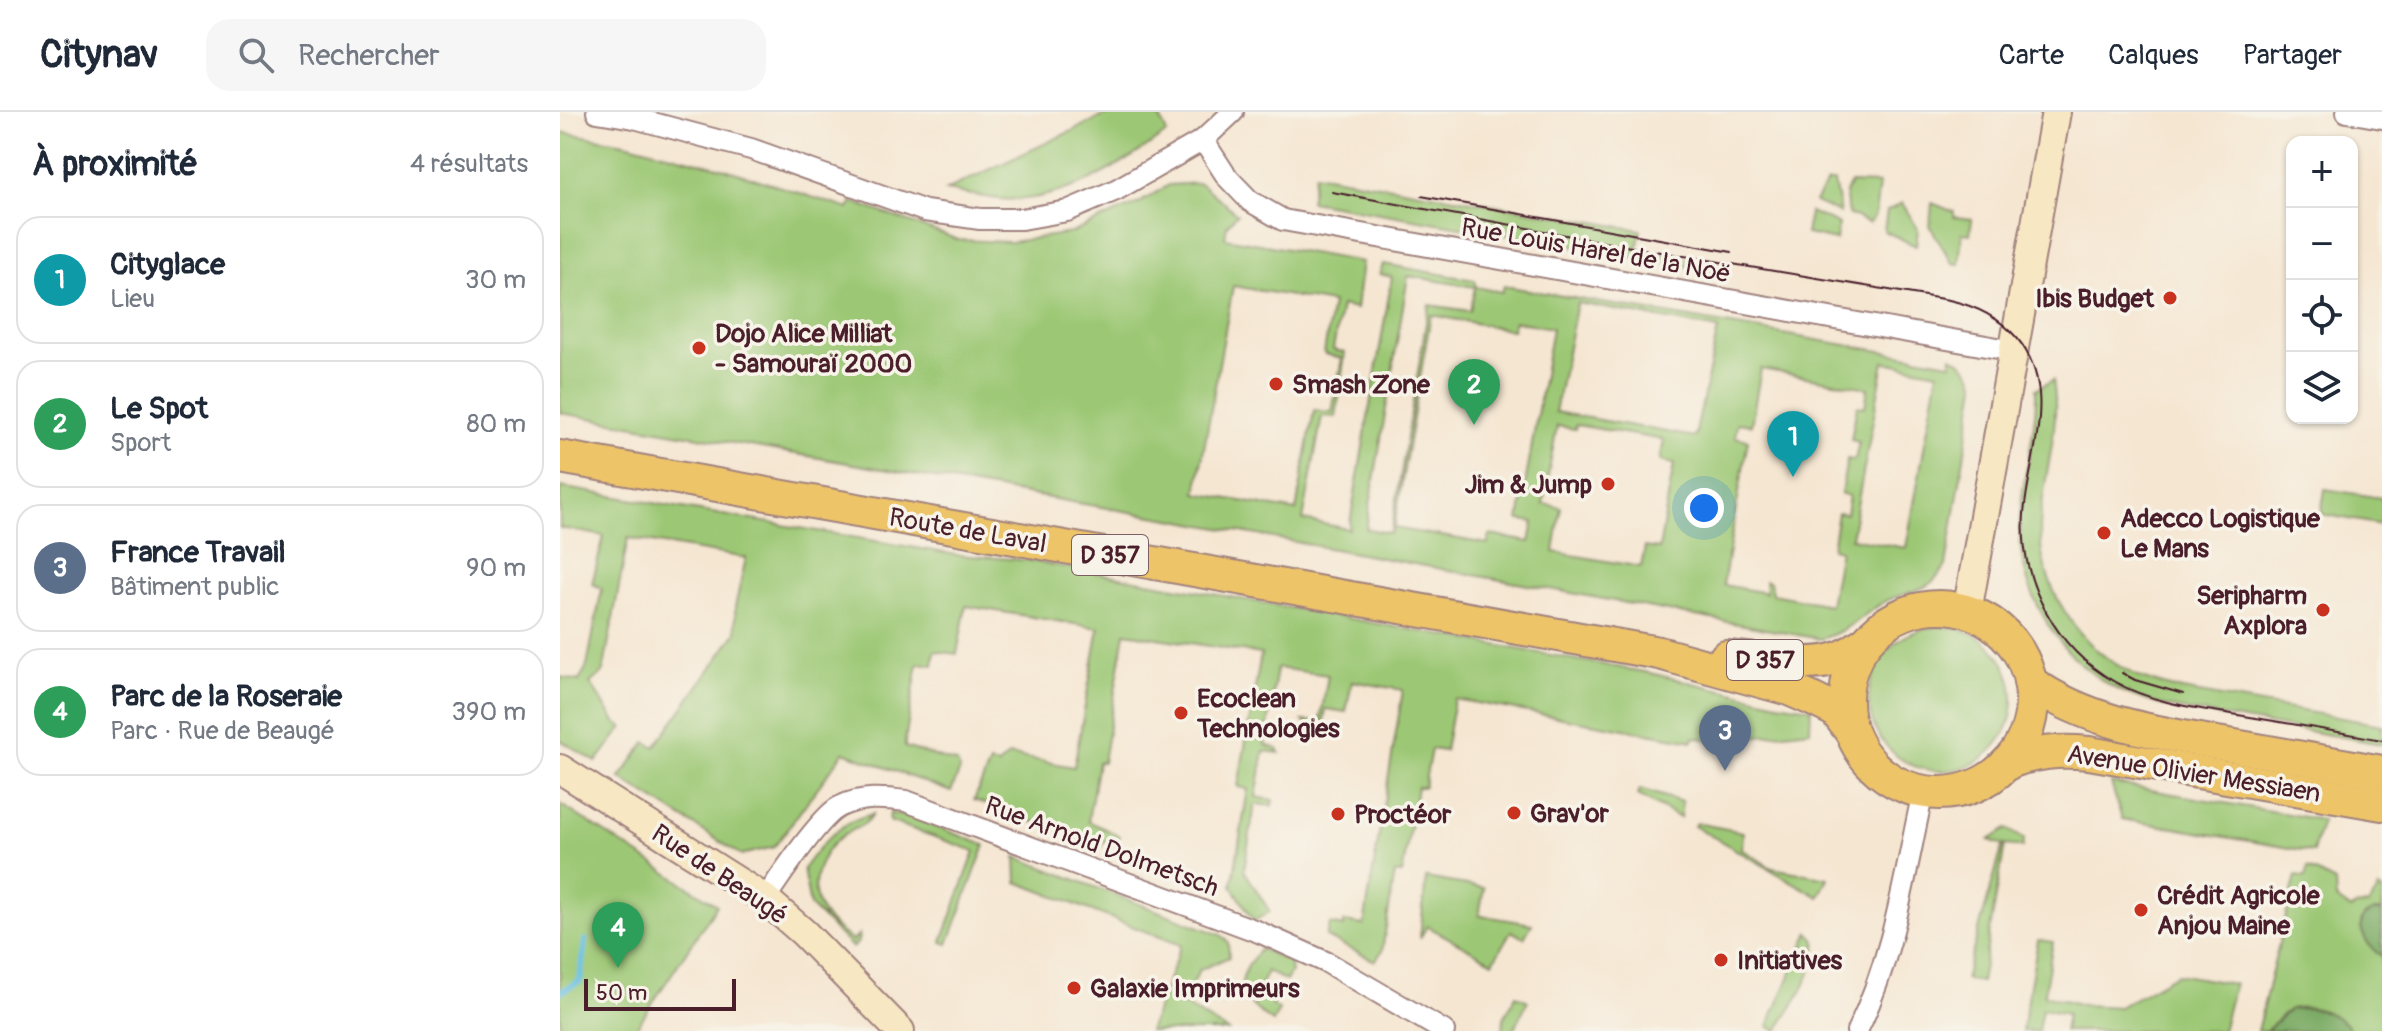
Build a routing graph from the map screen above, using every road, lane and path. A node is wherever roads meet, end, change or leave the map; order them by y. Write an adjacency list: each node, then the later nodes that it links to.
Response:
1 (597, 112): 6 (street)
2 (1233, 112): 6 (street)
3 (2056, 112): 7 (street)
4 (2347, 112): 5 (street)
5 (2382, 118)
6 (1203, 140): 7 (street, Rue Louis Harel de la Noë)
7 (2014, 351): 9 (street)
8 (560, 457): 11 (main road, Route de Laval / D 357)
9 (1967, 612): 10 (main road); 12 (main road)
10 (1866, 642): 11 (main road, Route de Laval / D 357); 13 (main road)
11 (1659, 653): 13 (main road, Route de Laval / D 357)
12 (2030, 682): 14 (main road); 16 (main road, Avenue Olivier Messiaen)
13 (1850, 730): 17 (main road)
14 (2007, 763): 17 (main road); 18 (main road, Avenue Olivier Messiaen)
15 (560, 769): 19 (street, Rue de Beaugé)
16 (2382, 772)
17 (1923, 792): 22 (street)
18 (2382, 804)
19 (765, 899): 20 (street, Rue de Beaugé); 21 (street, Rue Arnold Dolmetsch)
20 (900, 1031)
21 (1444, 1031)
22 (1857, 1031)

